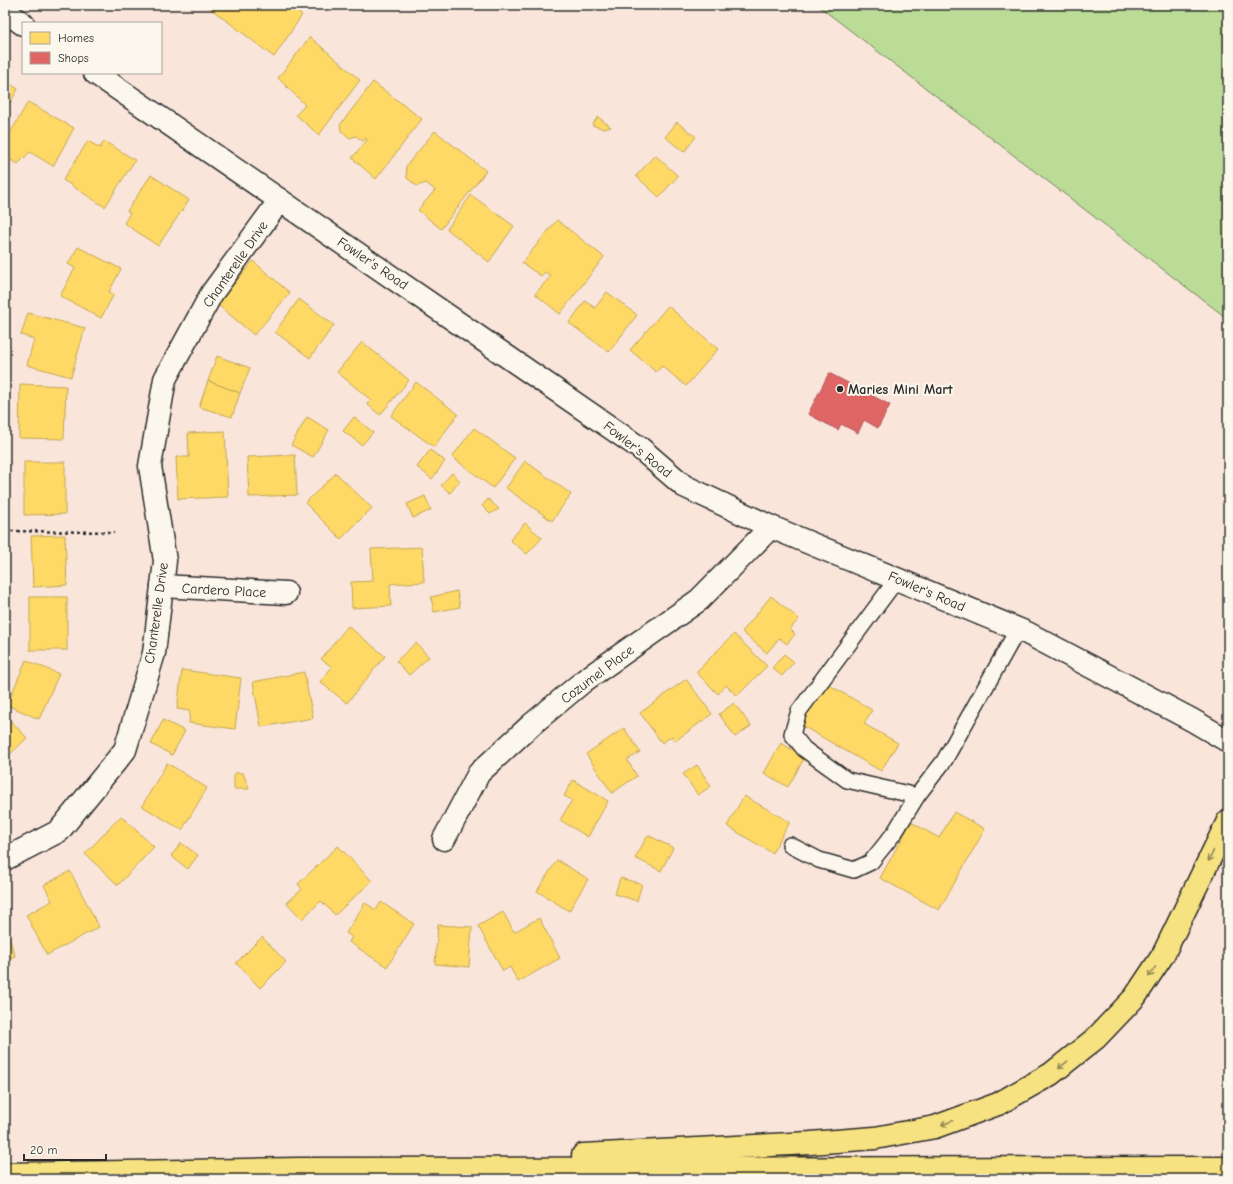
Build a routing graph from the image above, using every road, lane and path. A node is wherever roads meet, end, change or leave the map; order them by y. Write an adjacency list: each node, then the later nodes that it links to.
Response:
1 (5, 11): 2 (street)
2 (22, 23)
3 (96, 74): 4 (street, Fowler's Road)
4 (280, 200): 5 (street, Fowler's Road); 9 (street, Chanterelle Drive)
5 (771, 527): 8 (street, Fowler's Road); 15 (street, Cozumel Place)
6 (5, 531): 7 (path)
7 (114, 532)
8 (897, 578): 11 (street, Fowler's Road); 13 (lane)
9 (162, 586): 10 (street, Cardero Place); 17 (street, Chanterelle Drive)
10 (286, 593)
11 (1018, 629): 12 (street, Fowler's Road); 13 (lane)
12 (1228, 741)
13 (917, 796): 16 (lane)
14 (1228, 821): 19 (highway, one-way to 19)
15 (444, 839)
16 (790, 845)
17 (5, 859)
18 (1228, 1168): 19 (highway)
19 (298, 1169): 20 (highway)
20 (5, 1174)

